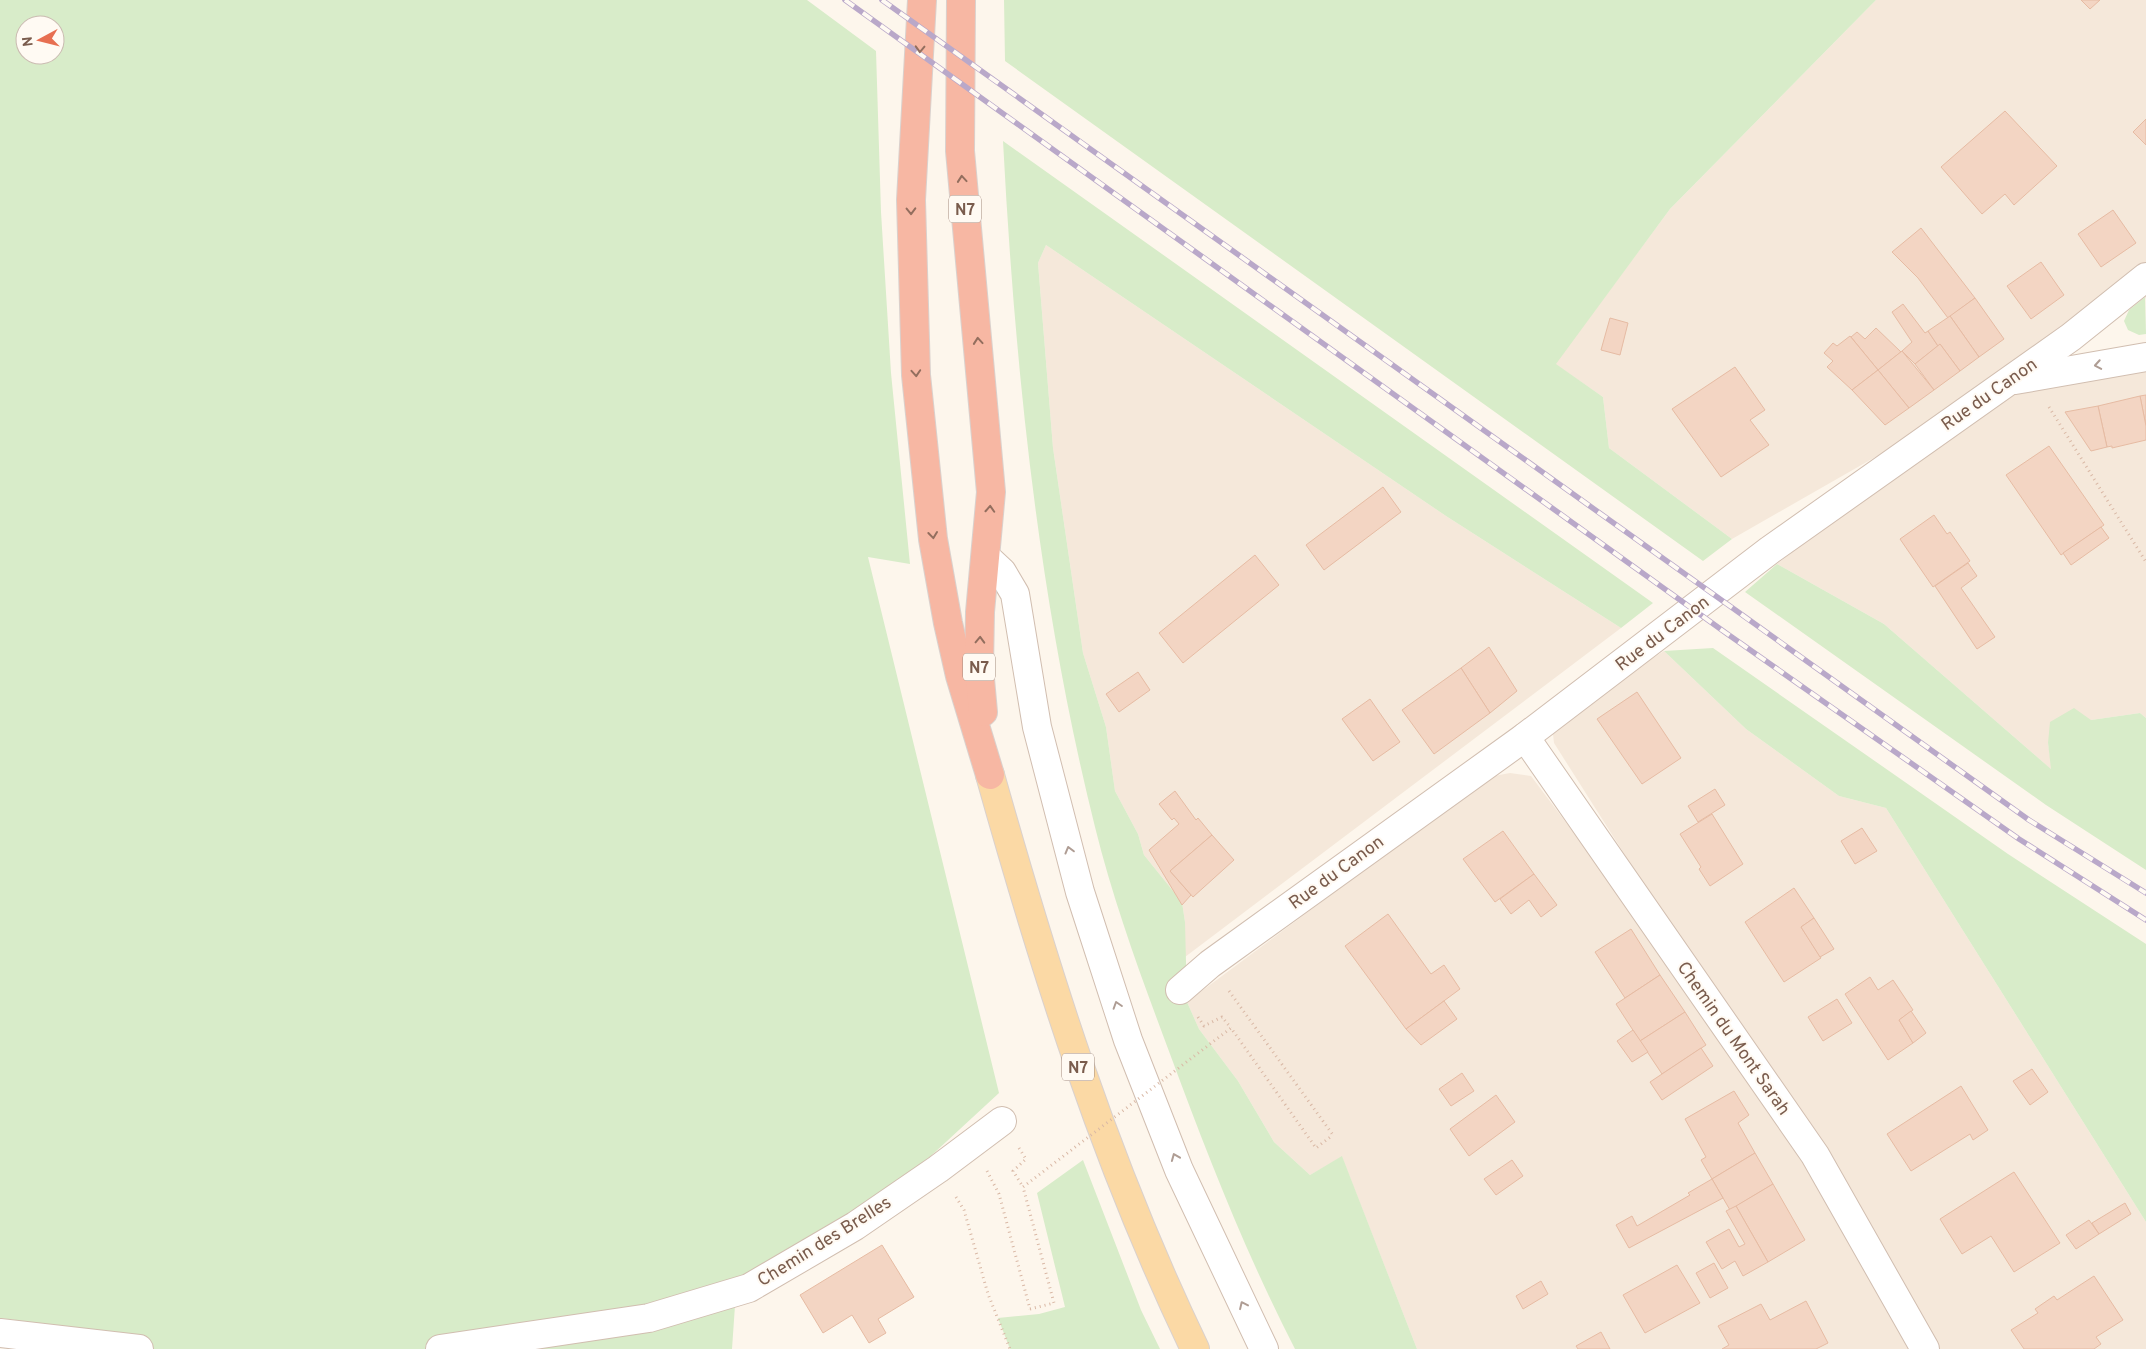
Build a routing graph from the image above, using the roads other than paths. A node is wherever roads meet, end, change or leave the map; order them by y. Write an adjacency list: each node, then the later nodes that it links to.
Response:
1 (922, 0): 8 (highway, one-way to 8)
2 (961, 0): 6 (highway, N7, one-way to 2)
3 (2146, 277): 5 (street, Rue du Canon)
4 (2146, 357): 5 (street, one-way to 5)
5 (2019, 379): 7 (street, Rue du Canon)
6 (987, 558): 8 (highway, N7, one-way to 6); 15 (street, one-way to 6)
7 (1525, 737): 9 (street, Rue du Canon); 16 (street, Chemin du Mont Sarah)
8 (990, 776): 14 (main road, N7)
9 (1180, 990)
10 (1002, 1121): 13 (street, Chemin des Brelles)
11 (0, 1333): 12 (street)
12 (139, 1349)
13 (440, 1349)
14 (1195, 1349)
15 (1264, 1349)
16 (1925, 1349)

